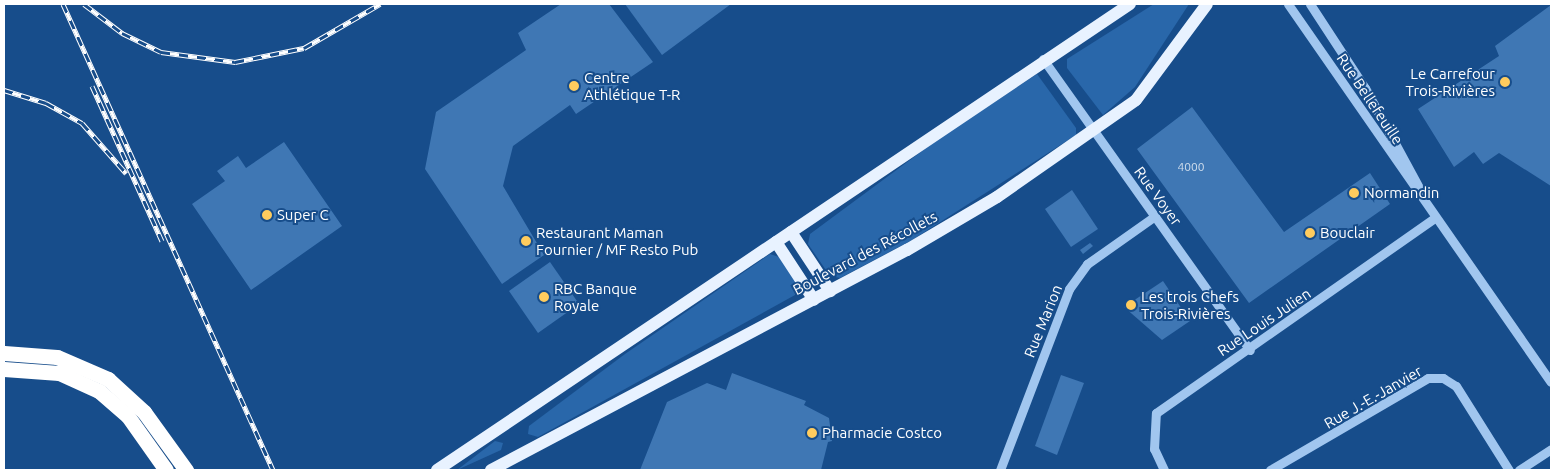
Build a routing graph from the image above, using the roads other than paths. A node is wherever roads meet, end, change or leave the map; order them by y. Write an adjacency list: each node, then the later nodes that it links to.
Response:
1 (1130, 4): 5 (main road)
2 (1207, 4): 6 (main road, Boulevard des Récollets)
3 (1288, 4): 7 (street, Rue Bellefeuille)
4 (1310, 4): 7 (street, Rue Bellefeuille)
5 (1043, 59): 6 (street, Rue Voyer); 9 (main road)
6 (1094, 132): 8 (street, Rue Voyer); 11 (main road, Boulevard des Récollets)
7 (1431, 212): 13 (street, Rue Louis Julien); 16 (street, Rue Bellefeuille)
8 (1156, 216): 13 (street, Rue Voyer); 22 (street, Rue Marion)
9 (791, 232): 10 (main road); 11 (main road)
10 (776, 242): 12 (main road); 20 (main road)
11 (830, 291): 12 (main road, Boulevard des Récollets)
12 (814, 300): 21 (main road, Boulevard des Récollets)
13 (1250, 350): 23 (street, Rue Louis Julien)
14 (4, 353): 19 (highway)
15 (4, 369): 18 (highway)
16 (1551, 382)
17 (1551, 449): 26 (street)
18 (166, 470)
19 (186, 470)
20 (437, 470)
21 (491, 470)
22 (1000, 470)
23 (1164, 470)
24 (1270, 470): 25 (street, Rue J.-E.-Janvier)
25 (1509, 470)
26 (1519, 470)

